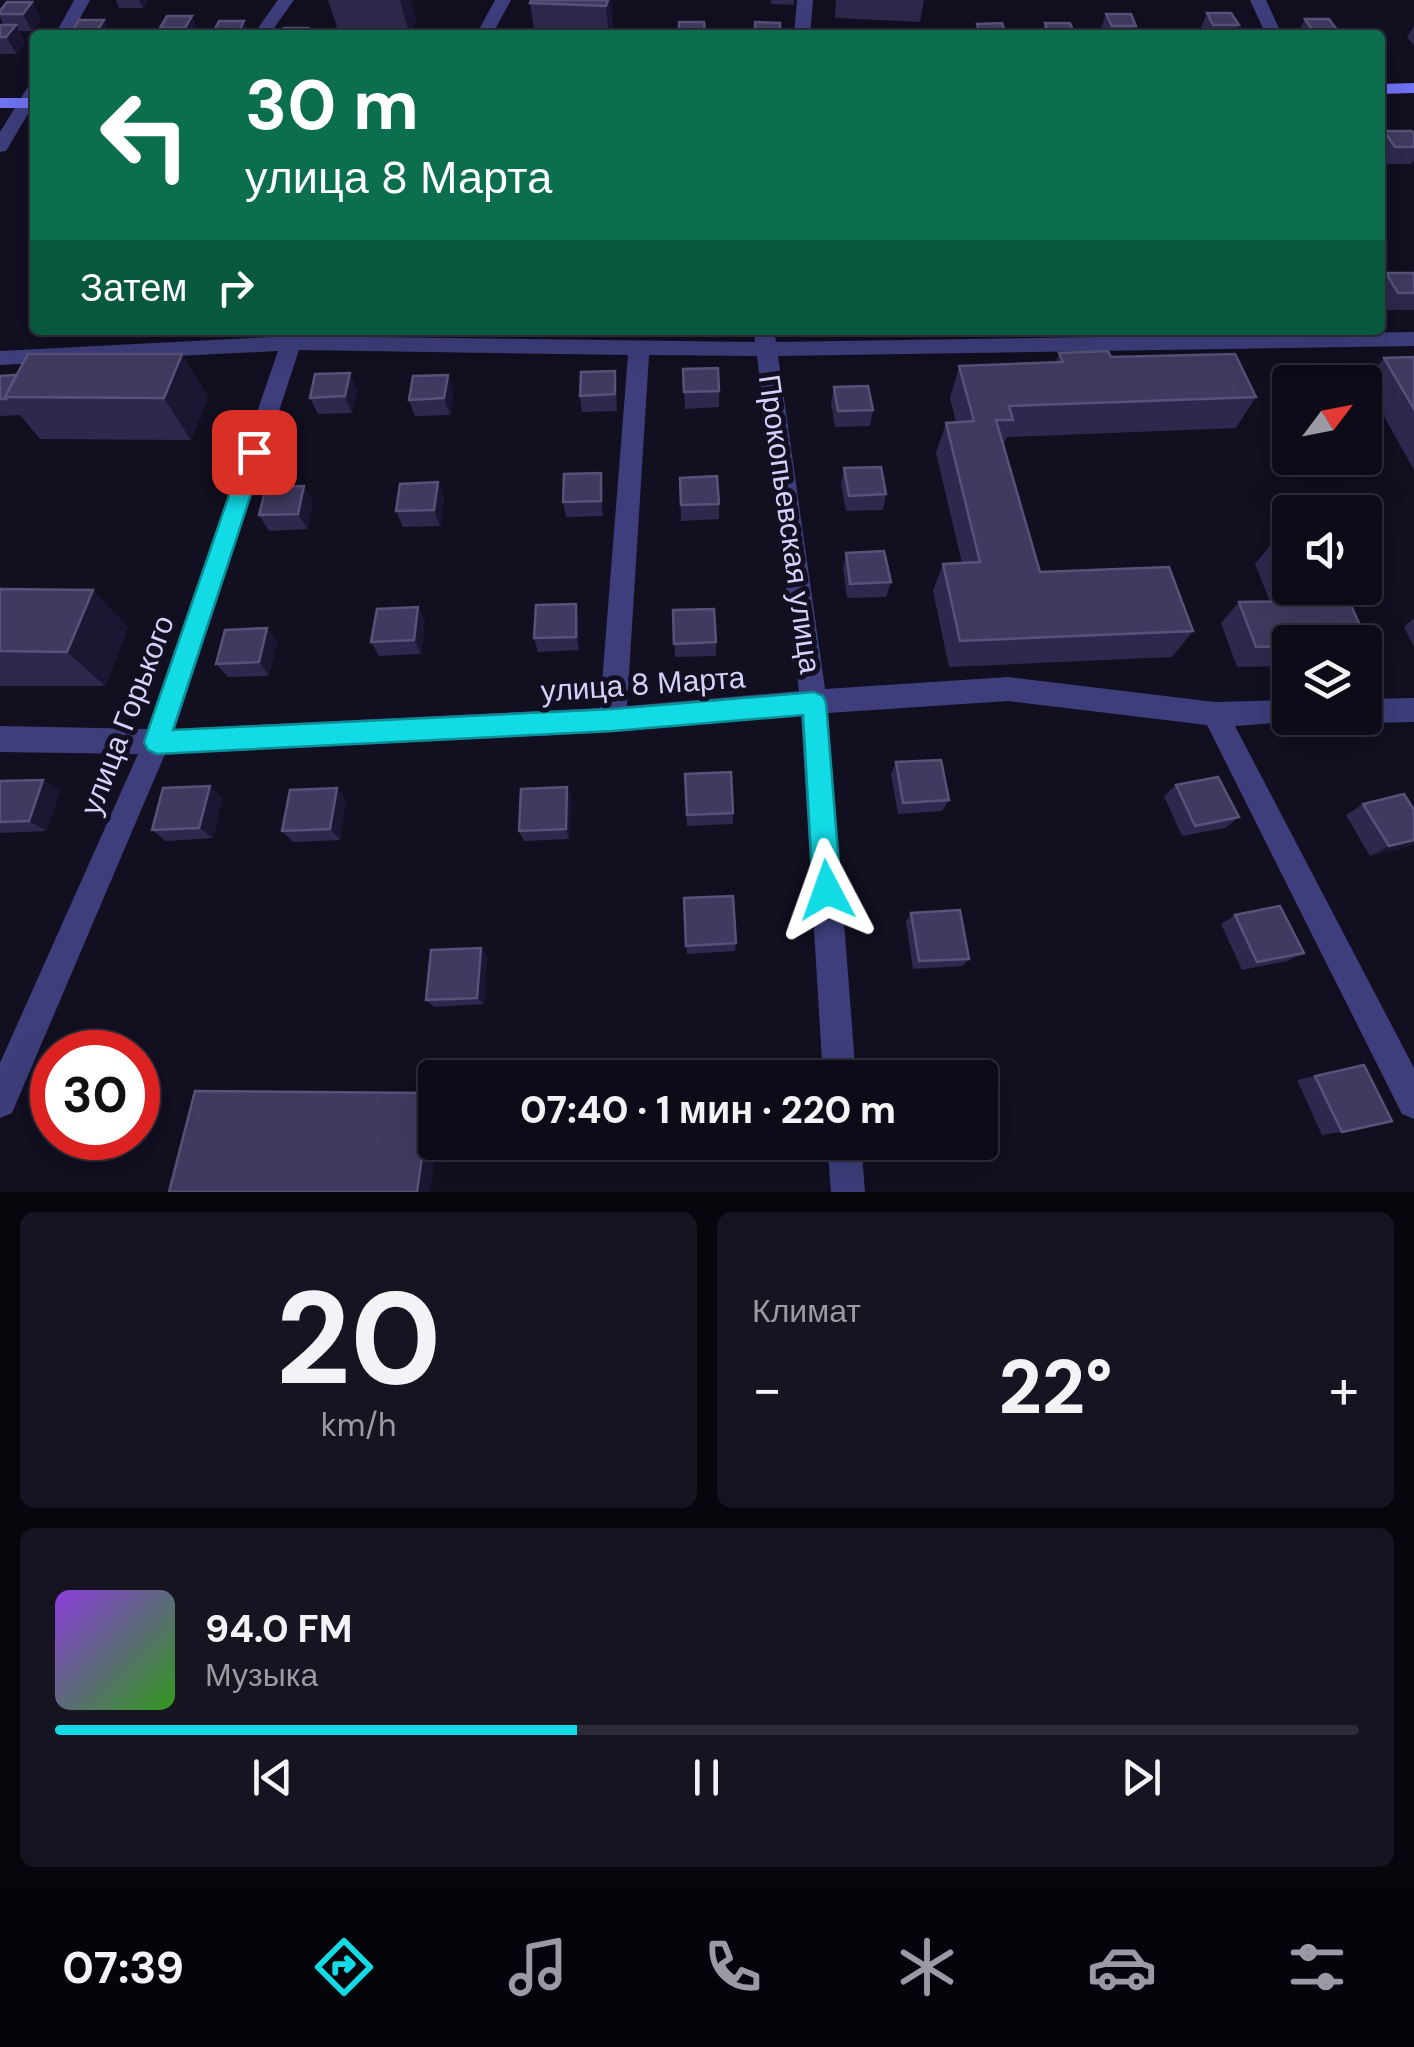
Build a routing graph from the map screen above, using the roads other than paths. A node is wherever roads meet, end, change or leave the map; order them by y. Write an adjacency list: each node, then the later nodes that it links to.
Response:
1 (82, 0): 6 (street)
2 (286, 0): 7 (street)
3 (503, 0): 8 (street)
4 (805, 0): 9 (street)
5 (1258, 0): 10 (street)
6 (66, 30)
7 (265, 30)
8 (487, 30)
9 (802, 30)
10 (1272, 30)
11 (1385, 88): 12 (street)
12 (1414, 88)
13 (30, 98): 15 (street)
14 (30, 101): 16 (street)
15 (0, 103)
16 (0, 146)
17 (1414, 339): 18 (street)
18 (765, 340): 20 (street); 22 (street, Прокопьевская улица)
19 (291, 343): 20 (street); 21 (street); 29 (street, улица Горького)
20 (639, 348): 27 (street)
21 (0, 358)
22 (814, 703): 26 (street, улица 8 Марта); 27 (street, улица 8 Марта); 30 (street, Прокопьевская улица)
23 (1382, 710): 24 (street)
24 (1414, 710)
25 (1272, 712): 26 (street, улица 8 Марта)
26 (1215, 714): 32 (street)
27 (613, 720): 29 (street, улица 8 Марта)
28 (0, 739): 29 (street, улица 8 Марта)
29 (157, 742): 31 (street, улица Горького)
30 (839, 1060)
31 (0, 1101)
32 (1414, 1102)
33 (845, 1160): 34 (street)
34 (848, 1192)

